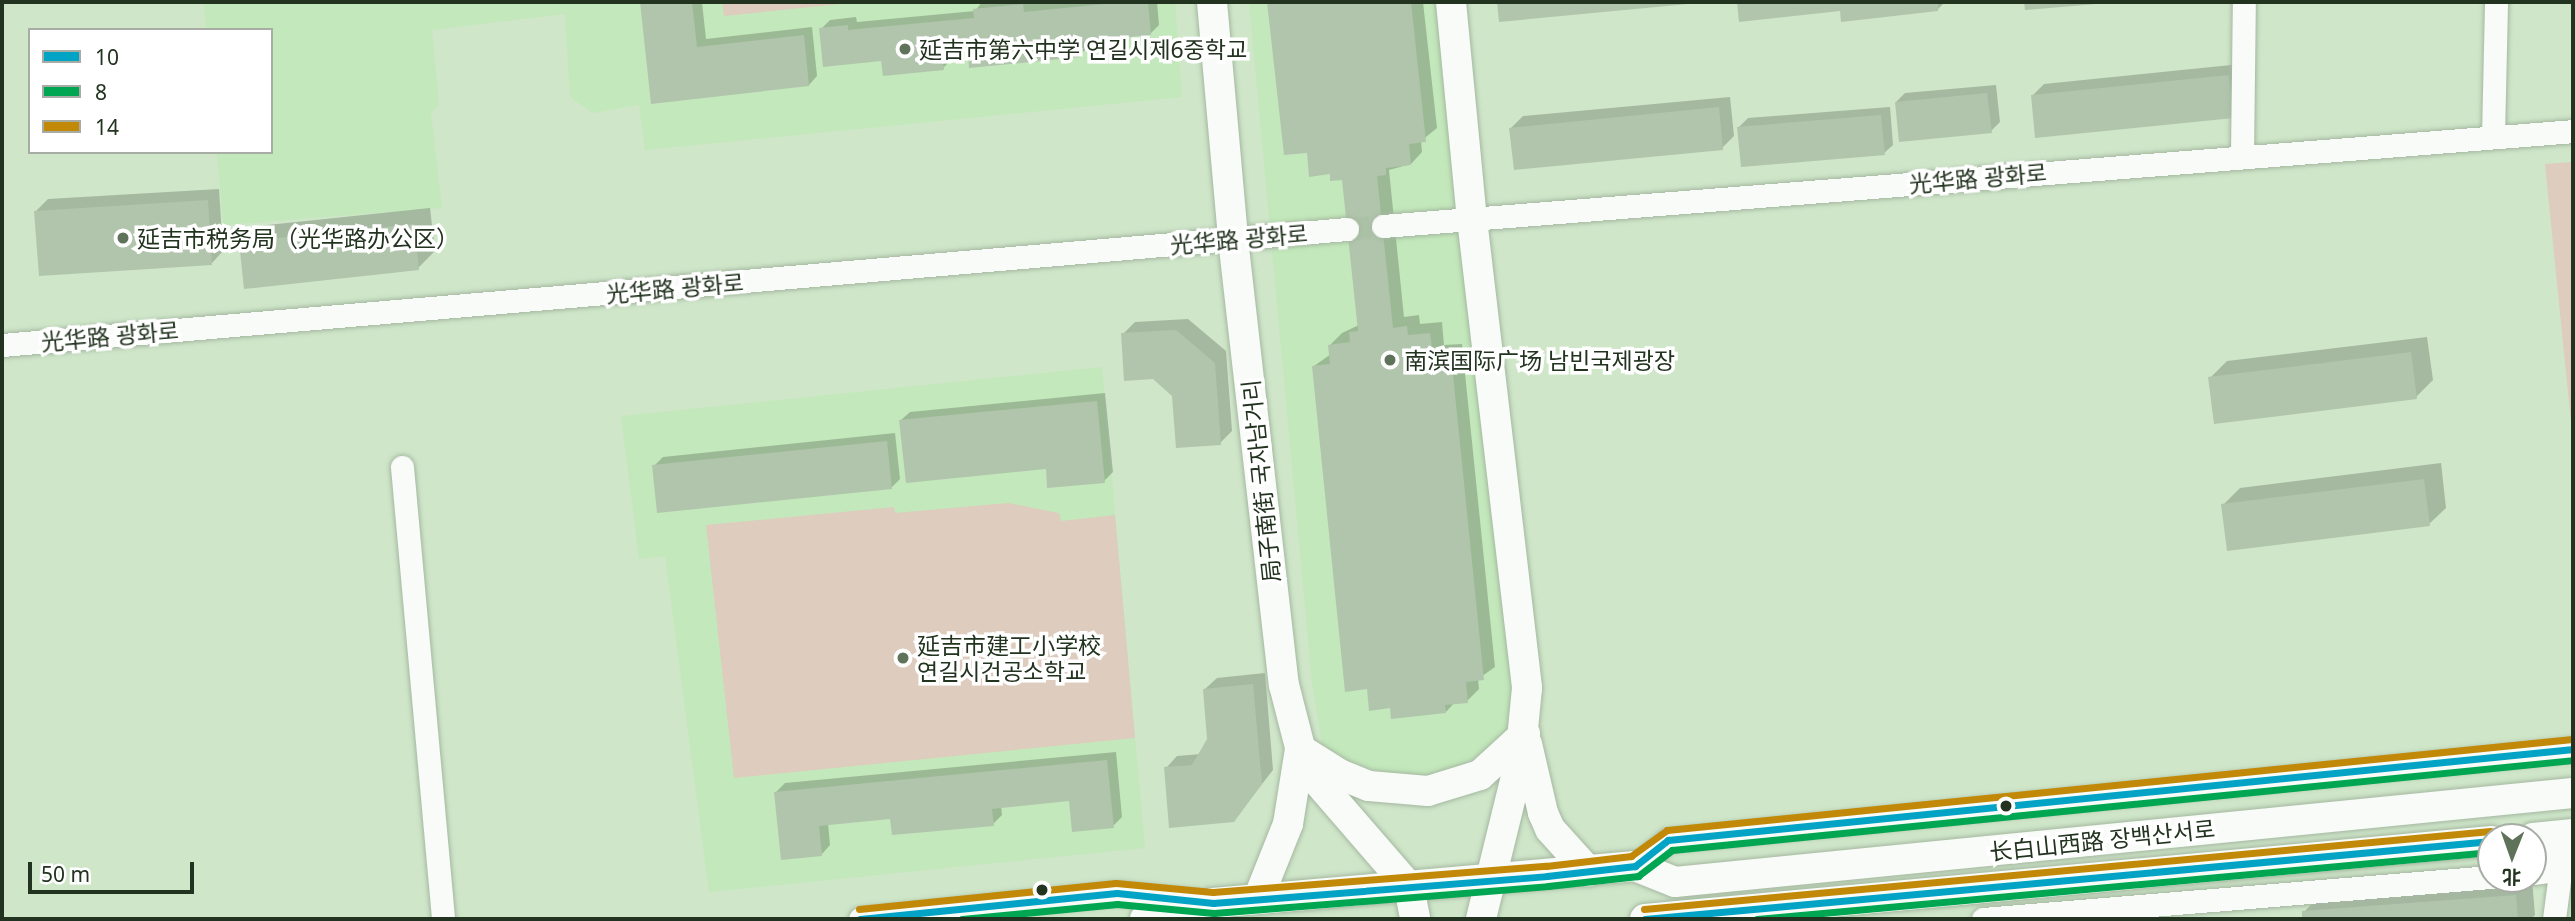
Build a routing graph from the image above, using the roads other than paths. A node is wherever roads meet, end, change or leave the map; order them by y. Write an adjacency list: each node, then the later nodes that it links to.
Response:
1 (1212, 2): 11 (main road, 局子南街 국자남거리)
2 (1451, 2): 8 (main road)
3 (2244, 2): 7 (street)
4 (2496, 2): 6 (street)
5 (2573, 131): 6 (street, 光华路 광화로)
6 (2493, 136): 7 (street, 光华路 광화로)
7 (2242, 155): 8 (street, 光华路 광화로)
8 (1472, 219): 9 (street, 光华路 광화로); 14 (main road)
9 (1382, 226)
10 (1347, 229): 11 (street, 光华路 광화로)
11 (1233, 239): 12 (street, 光华路 광화로); 15 (main road, 局子南街 국자남거리)
12 (2, 345)
13 (402, 467): 30 (street)
14 (1525, 734): 15 (main road); 22 (main road); 25 (main road)
15 (1300, 748): 26 (main road, 局子南街 국자남거리); 27 (main road)
16 (2573, 749): 21 (street, 长白山西路 장백산서로)
17 (2573, 793): 21 (main road, 长白山西路 장백산서로)
18 (2569, 834): 19 (main road); 23 (street); 37 (street)
19 (2547, 836)
20 (2477, 842): 35 (main road, 长白山西路 장백산서로)
21 (1635, 866): 22 (main road, 长白山西路 장백산서로)
22 (1588, 871): 25 (main road, 长白山西路 장백산서로)
23 (2547, 872)
24 (2477, 878): 29 (street)
25 (1489, 880): 26 (main road, 长白山西路 장백산서로); 34 (main road)
26 (1409, 887): 27 (main road, 长白山西路 장백산서로); 33 (main road)
27 (1258, 899): 28 (main road, 长白山西路 장백산서로)
28 (1213, 903): 31 (street, 长白山西路 장백산서로); 32 (main road, 长白山西路 장백산서로)
29 (2024, 917): 36 (street)
30 (443, 919)
31 (860, 919)
32 (1145, 919)
33 (1415, 919)
34 (1481, 919)
35 (1645, 919)
36 (1983, 919)
37 (2554, 919)

